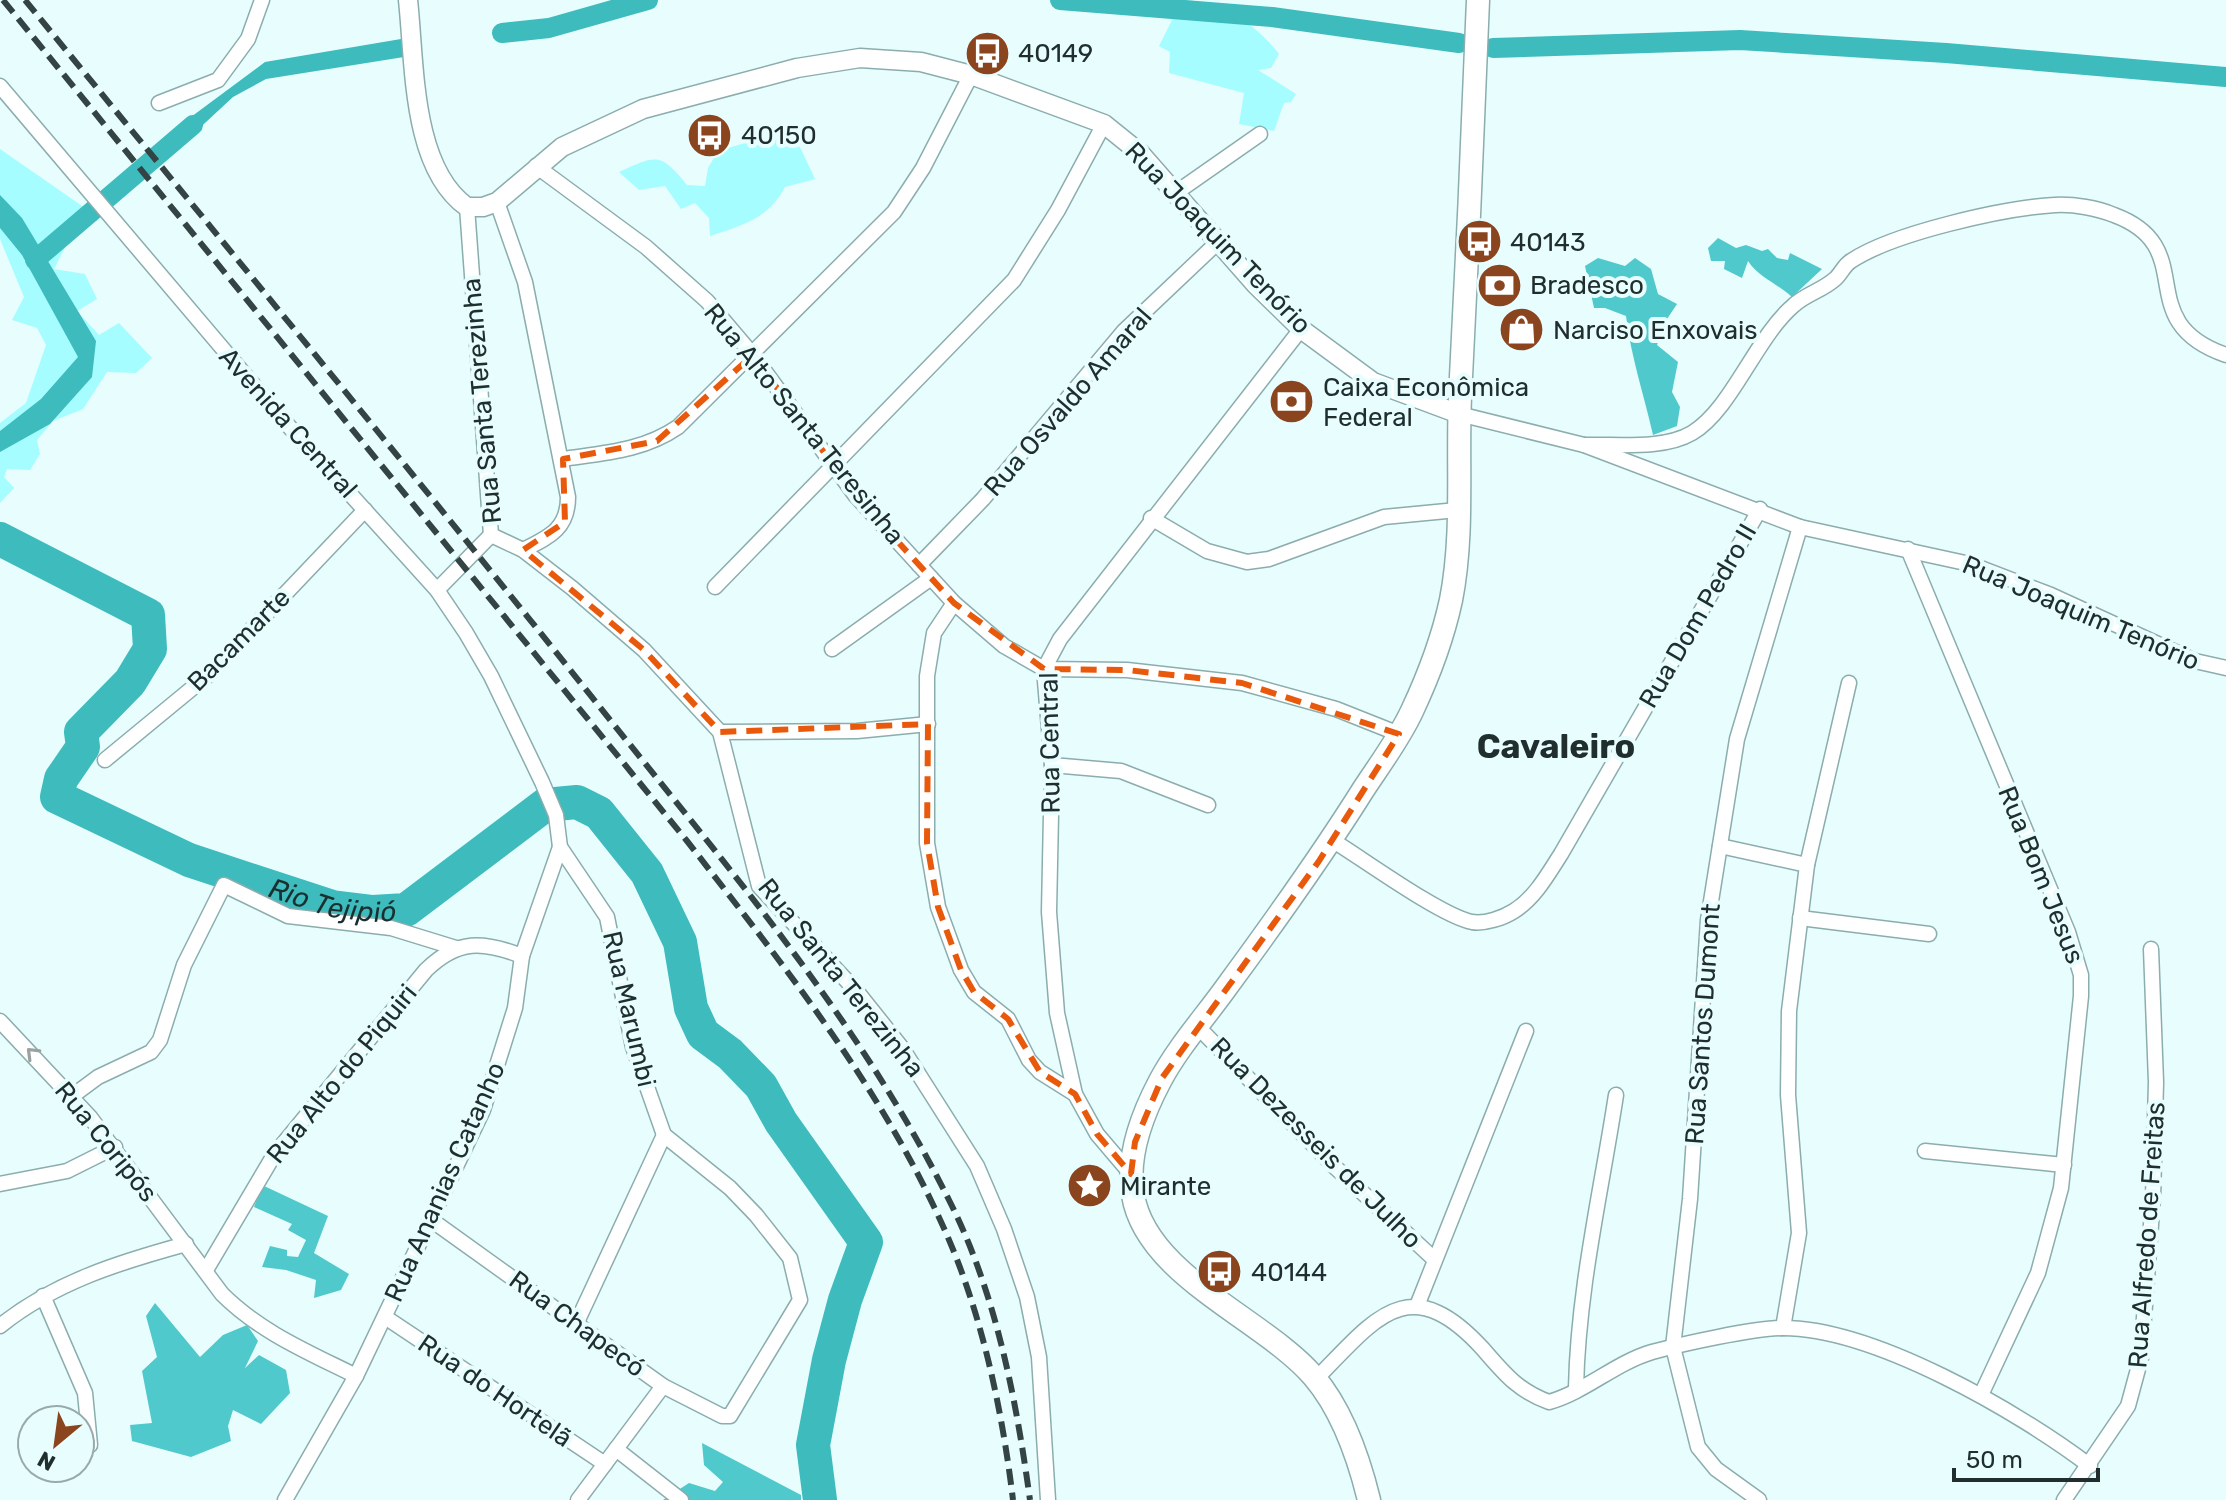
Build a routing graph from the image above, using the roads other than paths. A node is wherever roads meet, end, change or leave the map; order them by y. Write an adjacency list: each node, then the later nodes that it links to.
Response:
1 (262, 0): 6 (street)
2 (408, 0): 12 (street)
3 (1478, 0): 17 (main road)
4 (971, 75): 7 (street, Rua Joaquim Tenório); 9 (street, Rua Joaquim Tenório); 15 (street)
5 (0, 86): 22 (street, Avenida Central)
6 (159, 103)
7 (1104, 124): 10 (street, Rua Joaquim Tenório); 20 (street)
8 (1260, 134): 10 (street)
9 (536, 166): 11 (street, Rua Joaquim Tenório); 15 (street, Rua Alto Santa Teresinha)
10 (1177, 192): 13 (street, Rua Joaquim Tenório)
11 (497, 202): 12 (street); 19 (street)
12 (467, 207): 26 (street, Rua Santa Terezinha)
13 (1219, 241): 14 (street, Rua Joaquim Tenório); 29 (street, Rua Osvaldo Amaral)
14 (1301, 329): 17 (street, Rua Joaquim Tenório); 24 (street, Rua Central)
15 (753, 355): 19 (street); 20 (street, Rua Alto Santa Teresinha)
16 (2226, 355): 18 (street)
17 (1459, 414): 18 (street, Rua Joaquim Tenório); 23 (main road)
18 (1584, 445): 21 (street, Rua Joaquim Tenório)
19 (563, 459): 28 (street)
20 (833, 463): 29 (street, Rua Alto Santa Teresinha); 31 (street)
21 (1760, 509): 25 (street, Rua Joaquim Tenório); 45 (street, Rua Dom Pedro II)
22 (365, 510): 32 (street, Avenida Central); 41 (street, Bacamarte)
23 (1457, 510): 24 (street); 40 (main road)
24 (1151, 518): 36 (street, Rua Central)
25 (1800, 527): 27 (street, Rua Joaquim Tenório); 46 (street, Rua Santos Dumont)
26 (491, 535): 28 (street, Rua Santa Terezinha); 32 (street)
27 (1908, 549): 35 (street, Rua Joaquim Tenório); 63 (street, Rua Bom Jesus)
28 (523, 550): 39 (street, Rua Santa Terezinha)
29 (919, 565): 30 (street, Rua Alto Santa Teresinha)
30 (931, 578): 33 (street, Rua Alto Santa Teresinha); 34 (street)
31 (715, 587)
32 (437, 590): 43 (street, Avenida Central)
33 (954, 603): 36 (street, Rua Alto Santa Teresinha); 38 (street)
34 (832, 649)
35 (2226, 668)
36 (1044, 669): 40 (street, Rua Alto Santa Teresinha); 42 (street, Rua Central)
37 (1849, 683): 48 (street)
38 (928, 724): 39 (street); 57 (street)
39 (720, 732): 89 (street, Rua Santa Terezinha)
40 (1399, 734): 45 (main road)
41 (105, 760)
42 (1052, 765): 44 (street); 57 (street, Rua Central)
43 (542, 782): 47 (street, Rua Marumbi)
44 (1208, 805)
45 (1332, 840): 55 (main road)
46 (1720, 846): 48 (street); 76 (street, Rua Santos Dumont)
47 (560, 847): 53 (street, Rua Ananias Catanho); 60 (street, Rua Marumbi)
48 (1807, 865): 49 (street)
49 (1800, 918): 50 (street); 75 (street)
50 (1929, 934)
51 (456, 948): 53 (street); 59 (street); 69 (street, Rua Alto do Piquiri)
52 (2151, 949): 85 (street, Rua Alfredo de Freitas)
53 (522, 956): 66 (street, Rua Ananias Catanho)
54 (0, 1021): 59 (street, Rua Coripós, one-way to 54)
55 (1198, 1027): 64 (main road); 68 (street, Rua Dezesseis de Julho)
56 (1526, 1031): 68 (street)
57 (1075, 1094): 64 (street, Rua Central)
58 (1616, 1095): 80 (street)
59 (71, 1097): 61 (street, Rua Coripós)
60 (664, 1135): 73 (street); 79 (street, Rua Chapecó)
61 (115, 1147): 65 (street); 67 (street, Rua Coripós)
62 (1925, 1151): 63 (street)
63 (2064, 1165): 81 (street, Rua Bom Jesus)
64 (1131, 1174): 78 (main road)
65 (0, 1184)
66 (430, 1219): 72 (street, Rua Ananias Catanho); 73 (street, Rua Chapecó)
67 (186, 1244): 69 (street, Rua Coripós); 70 (street)
68 (1434, 1259): 71 (street)
69 (206, 1270): 77 (street, Rua Coripós)
70 (43, 1296): 74 (street); 82 (street)
71 (1417, 1306): 78 (street); 80 (street)
72 (385, 1317): 77 (street, Rua Ananias Catanho); 84 (street, Rua do Hortelã)
73 (577, 1322): 79 (street, Rua Chapecó)
74 (0, 1326)
75 (1783, 1328): 76 (street); 81 (street)
76 (1673, 1347): 80 (street); 91 (street, Rua Santos Dumont)
77 (356, 1376): 86 (street, Rua Ananias Catanho)
78 (1316, 1379): 90 (main road)
79 (663, 1386): 83 (street)
80 (1576, 1388)
81 (1981, 1395): 85 (street)
82 (86, 1404)
83 (616, 1449): 84 (street); 88 (street)
84 (605, 1464): 87 (street)
85 (2090, 1466): 92 (street, Rua Alfredo de Freitas)
86 (285, 1500)
87 (578, 1500)
88 (681, 1500)
89 (1048, 1500)
90 (1369, 1500)
91 (1759, 1500)
92 (2064, 1500)

